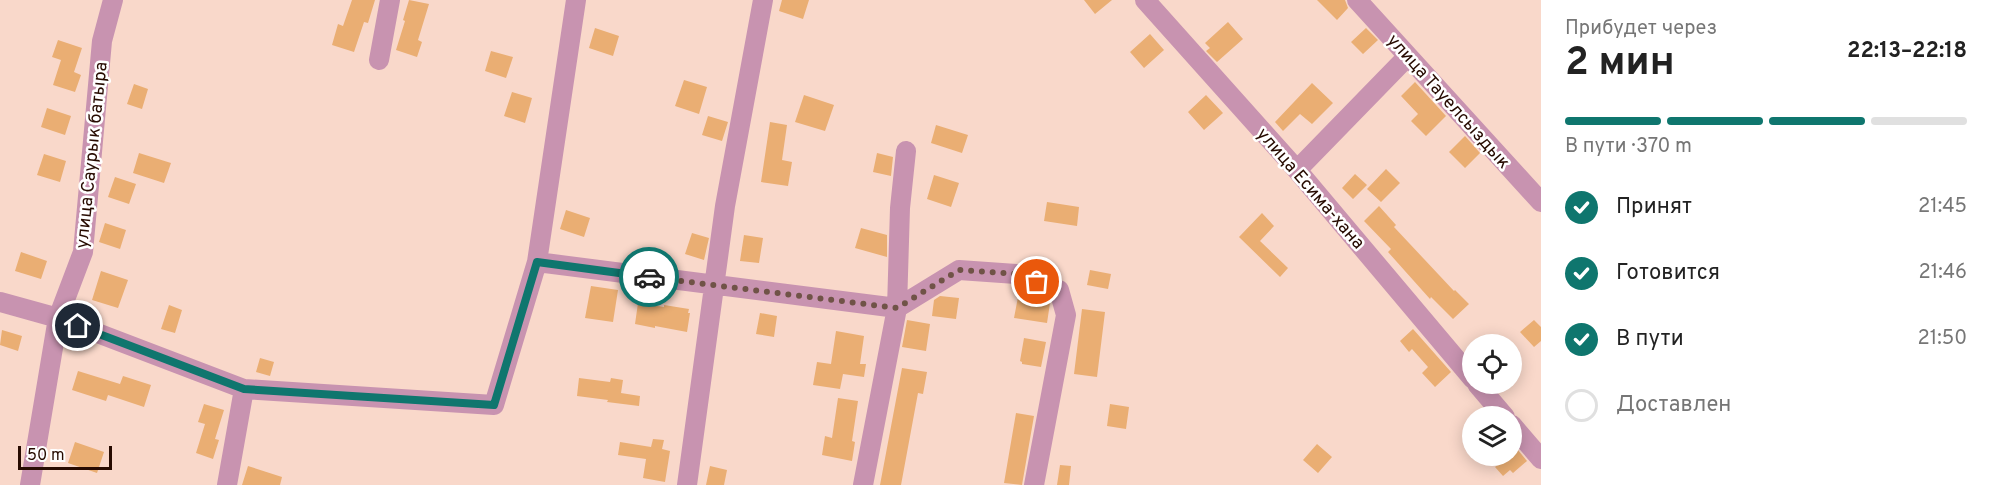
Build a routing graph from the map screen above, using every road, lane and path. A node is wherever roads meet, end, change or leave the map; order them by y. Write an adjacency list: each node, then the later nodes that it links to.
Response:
1 (112, 0): 16 (street, улица Саурык батыра)
2 (390, 0): 8 (street)
3 (576, 0): 12 (street)
4 (763, 0): 13 (street)
5 (1145, 0): 10 (street, улица Есима-хана)
6 (1357, 0): 7 (street, улица Тауелсыздык)
7 (1408, 56): 10 (street); 11 (street, улица Тауелсыздык)
8 (379, 60)
9 (906, 152): 15 (street)
10 (1297, 170): 17 (street, улица Есима-хана)
11 (1541, 202)
12 (537, 262): 13 (street); 18 (street)
13 (715, 286): 15 (street); 25 (street)
14 (0, 302): 16 (street)
15 (897, 308): 26 (street); 27 (street)
16 (58, 318): 18 (street); 23 (street, улица Саурык батыра)
17 (1462, 366)
18 (244, 389): 24 (street)
19 (1486, 394): 20 (street)
20 (1496, 406)
21 (1522, 437): 22 (street)
22 (1541, 459)
23 (30, 485)
24 (227, 485)
25 (687, 485)
26 (863, 485)
27 (1034, 485)

